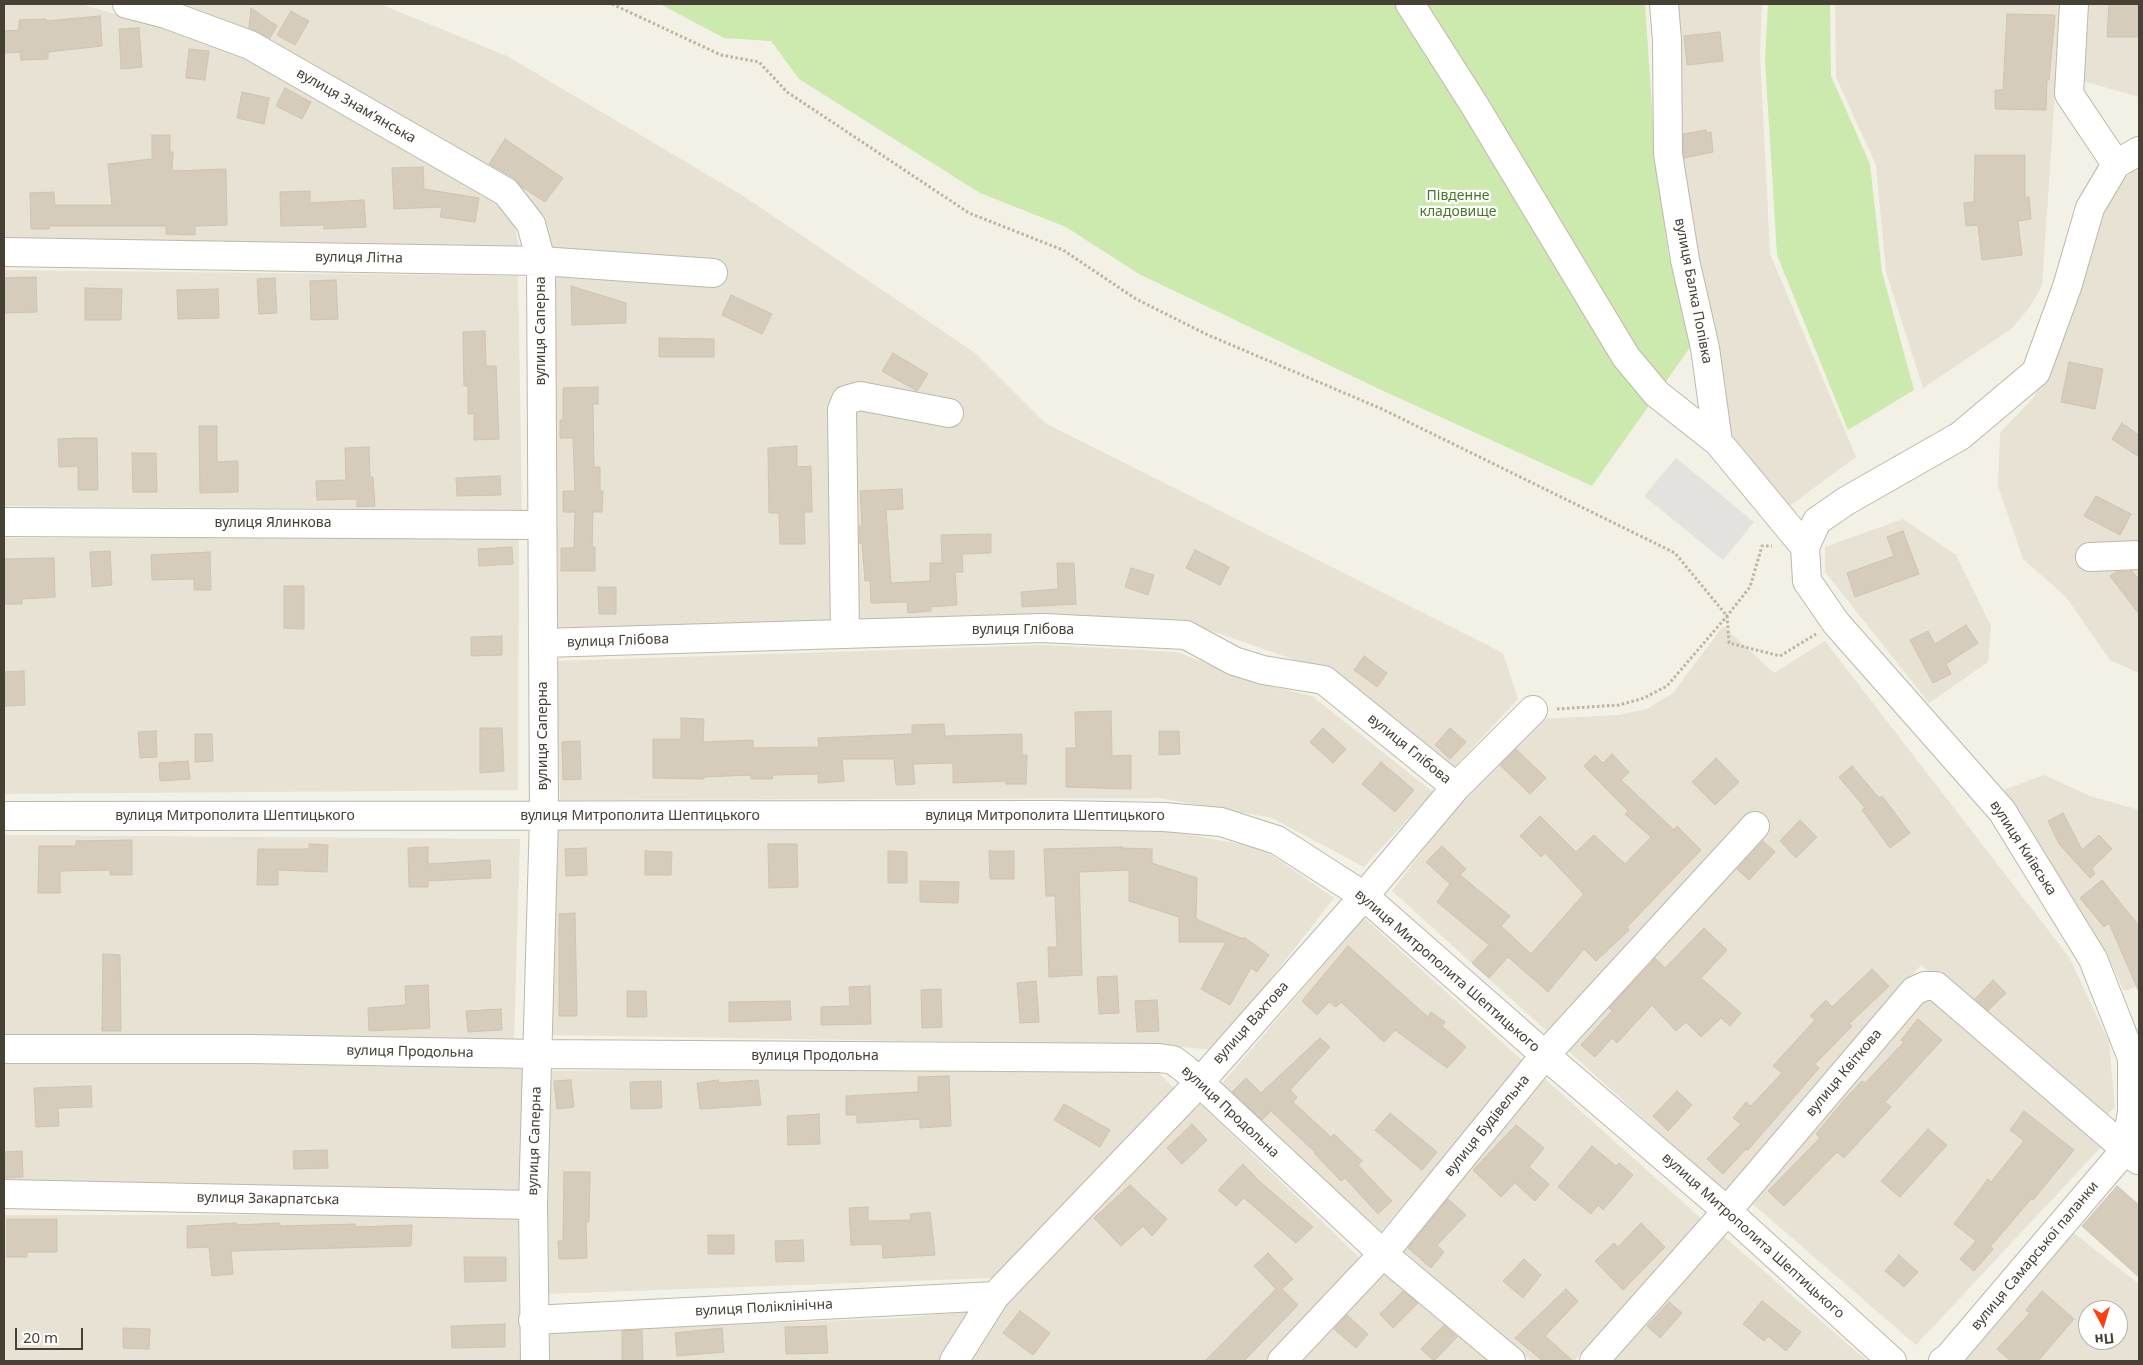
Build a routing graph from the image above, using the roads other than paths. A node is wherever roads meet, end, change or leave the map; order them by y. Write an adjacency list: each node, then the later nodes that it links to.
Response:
1 (126, 4): 7 (street, вулиця Знам’янська)
2 (1410, 4): 10 (street)
3 (1664, 4): 10 (street, вулиця Балка Попівка)
4 (2074, 4): 5 (street)
5 (2128, 158): 13 (street)
6 (4, 252): 7 (street, вулиця Літна)
7 (540, 261): 8 (street, вулиця Літна); 12 (street, вулиця Саперна)
8 (714, 273)
9 (949, 413): 16 (street)
10 (1718, 442): 13 (street)
11 (4, 522): 12 (street, вулиця Ялинкова)
12 (542, 525): 17 (street, вулиця Саперна)
13 (1805, 547): 28 (street, вулиця Київська)
14 (2139, 554): 15 (street)
15 (2090, 557)
16 (845, 634): 17 (street, вулиця Глібова); 19 (street, вулиця Глібова)
17 (543, 643): 21 (street, вулиця Саперна)
18 (1534, 710): 19 (street, вулиця Вахтова)
19 (1456, 787): 23 (street, вулиця Вахтова)
20 (4, 816): 21 (street, вулиця Митрополита Шептицького)
21 (544, 816): 23 (street, вулиця Митрополита Шептицького); 25 (street, вулиця Саперна)
22 (1755, 826): 26 (street, вулиця Будівельна)
23 (1364, 896): 26 (street, вулиця Митрополита Шептицького); 27 (street, вулиця Вахтова)
24 (4, 1049): 25 (street, вулиця Продольна)
25 (538, 1054): 27 (street, вулиця Продольна); 30 (street, вулиця Саперна)
26 (1545, 1055): 31 (street, вулиця Митрополита Шептицького); 32 (street, вулиця Будівельна)
27 (1198, 1083): 32 (street, вулиця Продольна); 33 (street, вулиця Вахтова)
28 (2132, 1155): 31 (street, вулиця Квіткова); 41 (street, вулиця Самарської паланки)
29 (4, 1194): 30 (street, вулиця Закарпатська)
30 (533, 1205): 34 (street, вулиця Саперна)
31 (1727, 1211): 39 (street, вулиця Квіткова); 40 (street, вулиця Митрополита Шептицького)
32 (1383, 1254): 37 (street, вулиця Будівельна); 38 (street, вулиця Продольна)
33 (995, 1296): 34 (street, вулиця Поліклінічна); 36 (street, вулиця Вахтова)
34 (533, 1320): 35 (street, вулиця Саперна)
35 (535, 1361)
36 (954, 1361)
37 (1282, 1361)
38 (1511, 1361)
39 (1594, 1361)
40 (1892, 1361)
41 (1943, 1361)

